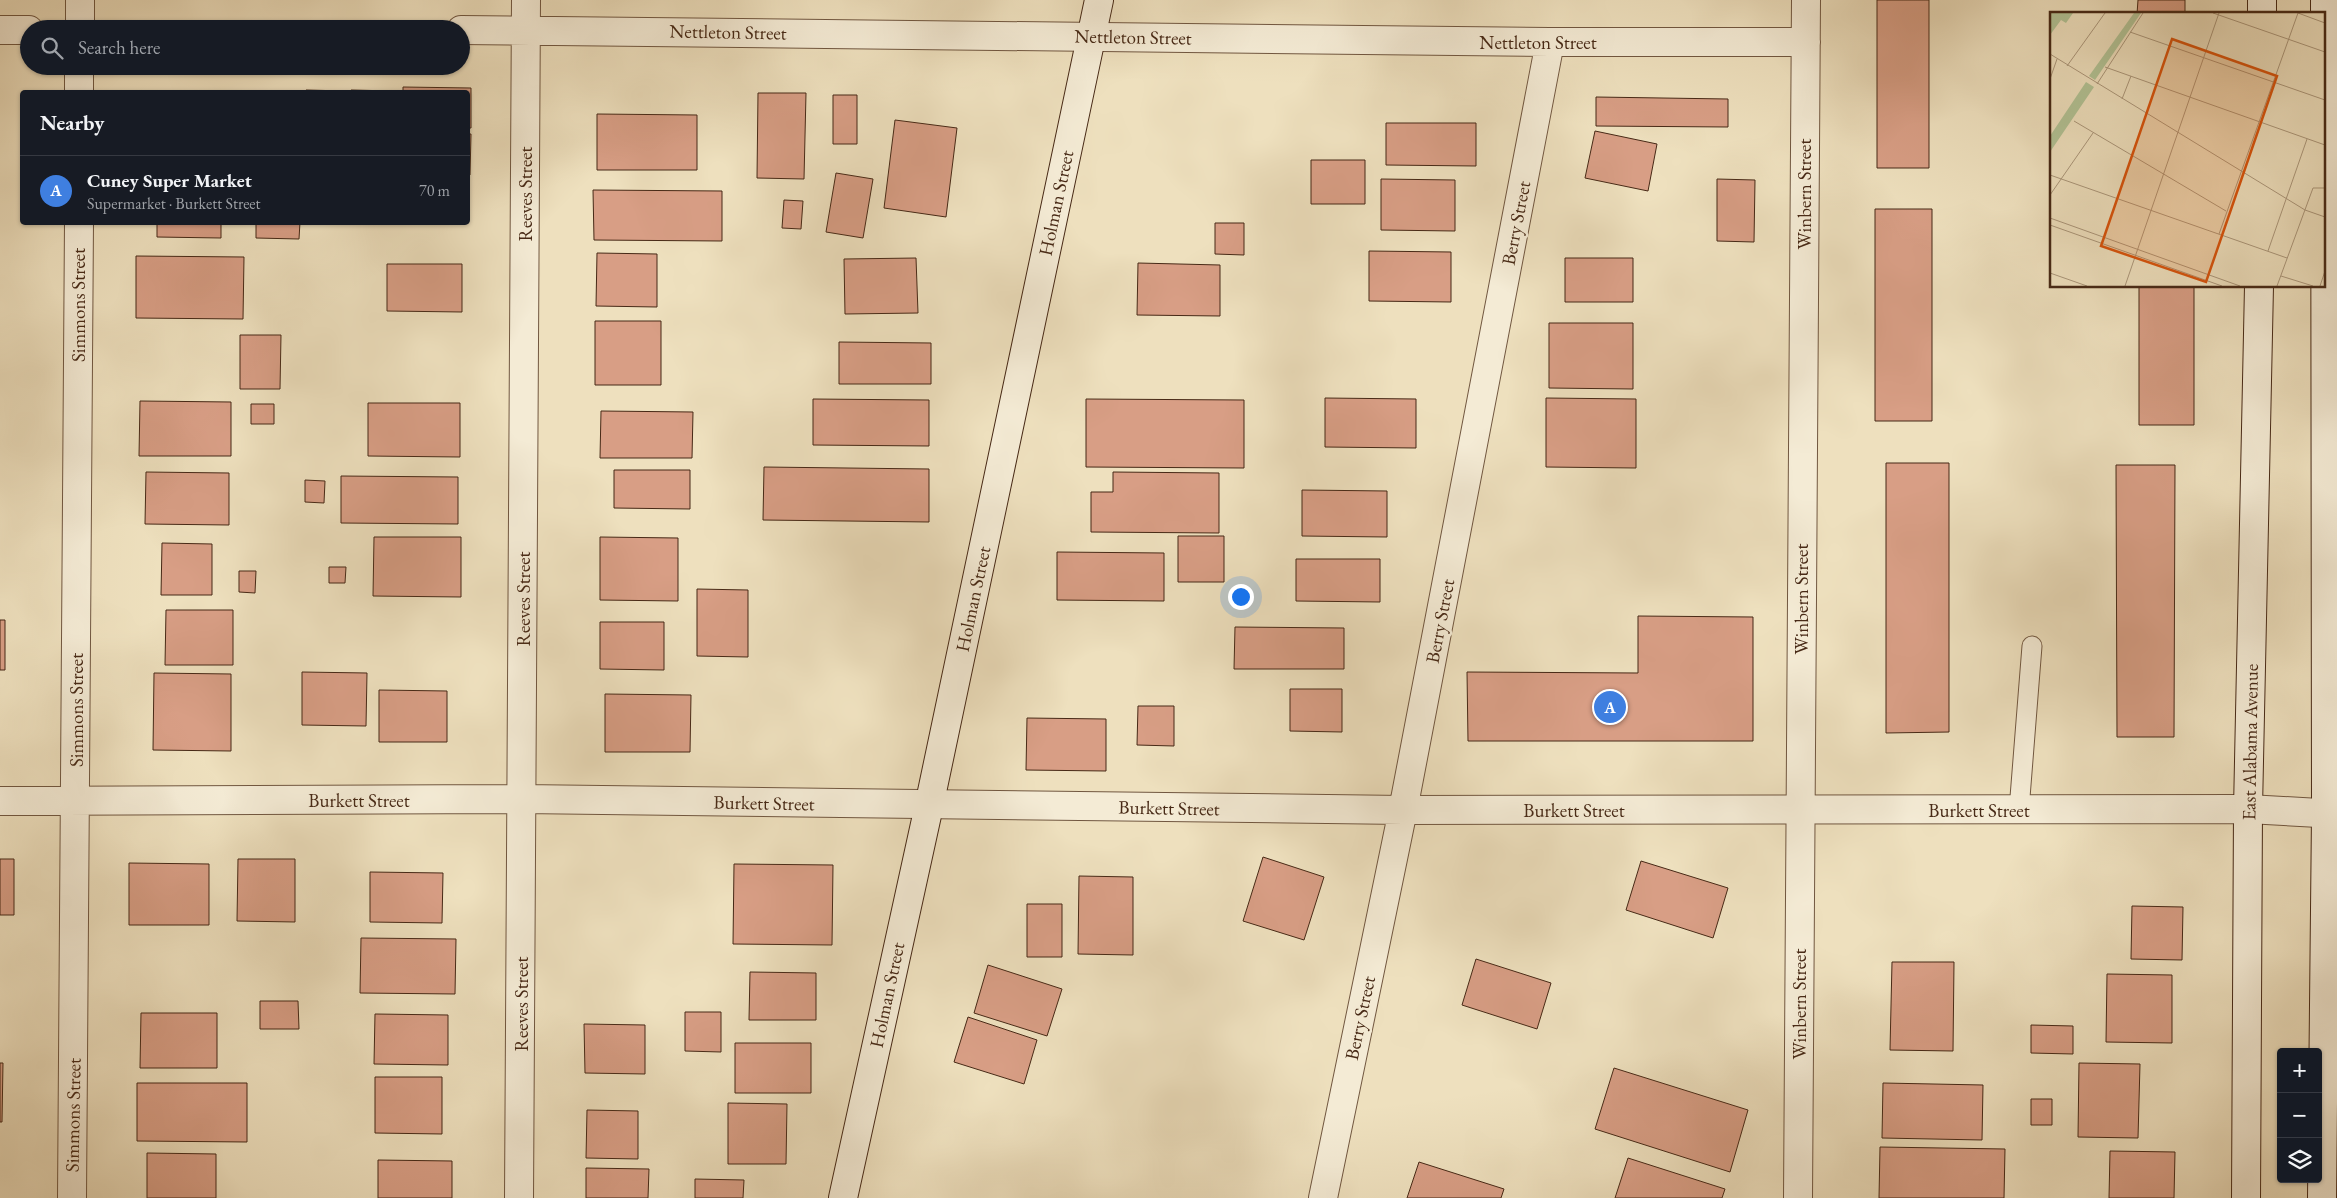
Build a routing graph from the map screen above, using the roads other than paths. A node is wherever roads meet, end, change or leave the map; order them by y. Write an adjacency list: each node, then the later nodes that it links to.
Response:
1 (80, 0): 6 (street)
2 (526, 0): 10 (street, Reeves Street)
3 (1099, 0): 11 (street, Holman Street)
4 (1806, 0): 13 (street, Winbern Street)
5 (2325, 0): 15 (street)
6 (80, 20)
7 (0, 30): 8 (street)
8 (20, 30)
9 (470, 30): 10 (street, Nettleton Street)
10 (525, 30): 11 (street, Nettleton Street); 23 (street, Reeves Street)
11 (1091, 36): 12 (street, Nettleton Street); 26 (street, Holman Street)
12 (1550, 42): 13 (street, Nettleton Street); 28 (street, Berry Street)
13 (1806, 42): 29 (street, Winbern Street)
14 (80, 75): 16 (street)
15 (2324, 83)
16 (79, 90)
17 (2324, 166): 18 (lane)
18 (2337, 166)
19 (79, 225): 24 (street, Simmons Street)
20 (2324, 238): 31 (street)
21 (2259, 288): 27 (street, East Alabama Avenue)
22 (2032, 646): 30 (lane)
23 (522, 799): 24 (street, Burkett Street); 26 (street, Burkett Street); 33 (street, Reeves Street)
24 (76, 800): 25 (street, Burkett Street); 32 (street, Simmons Street)
25 (0, 802)
26 (929, 806): 28 (street, Burkett Street); 34 (street, Holman Street)
27 (2248, 809): 30 (street, Burkett Street); 31 (street, Burkett Street); 37 (street, East Alabama Avenue)
28 (1403, 810): 29 (street, Burkett Street); 35 (street, Berry Street)
29 (1800, 810): 30 (street, Burkett Street); 36 (street, Winbern Street)
30 (2019, 810)
31 (2332, 814): 38 (street)
32 (72, 1198)
33 (519, 1198)
34 (842, 1198)
35 (1323, 1198)
36 (1798, 1198)
37 (2246, 1198)
38 (2322, 1198)

